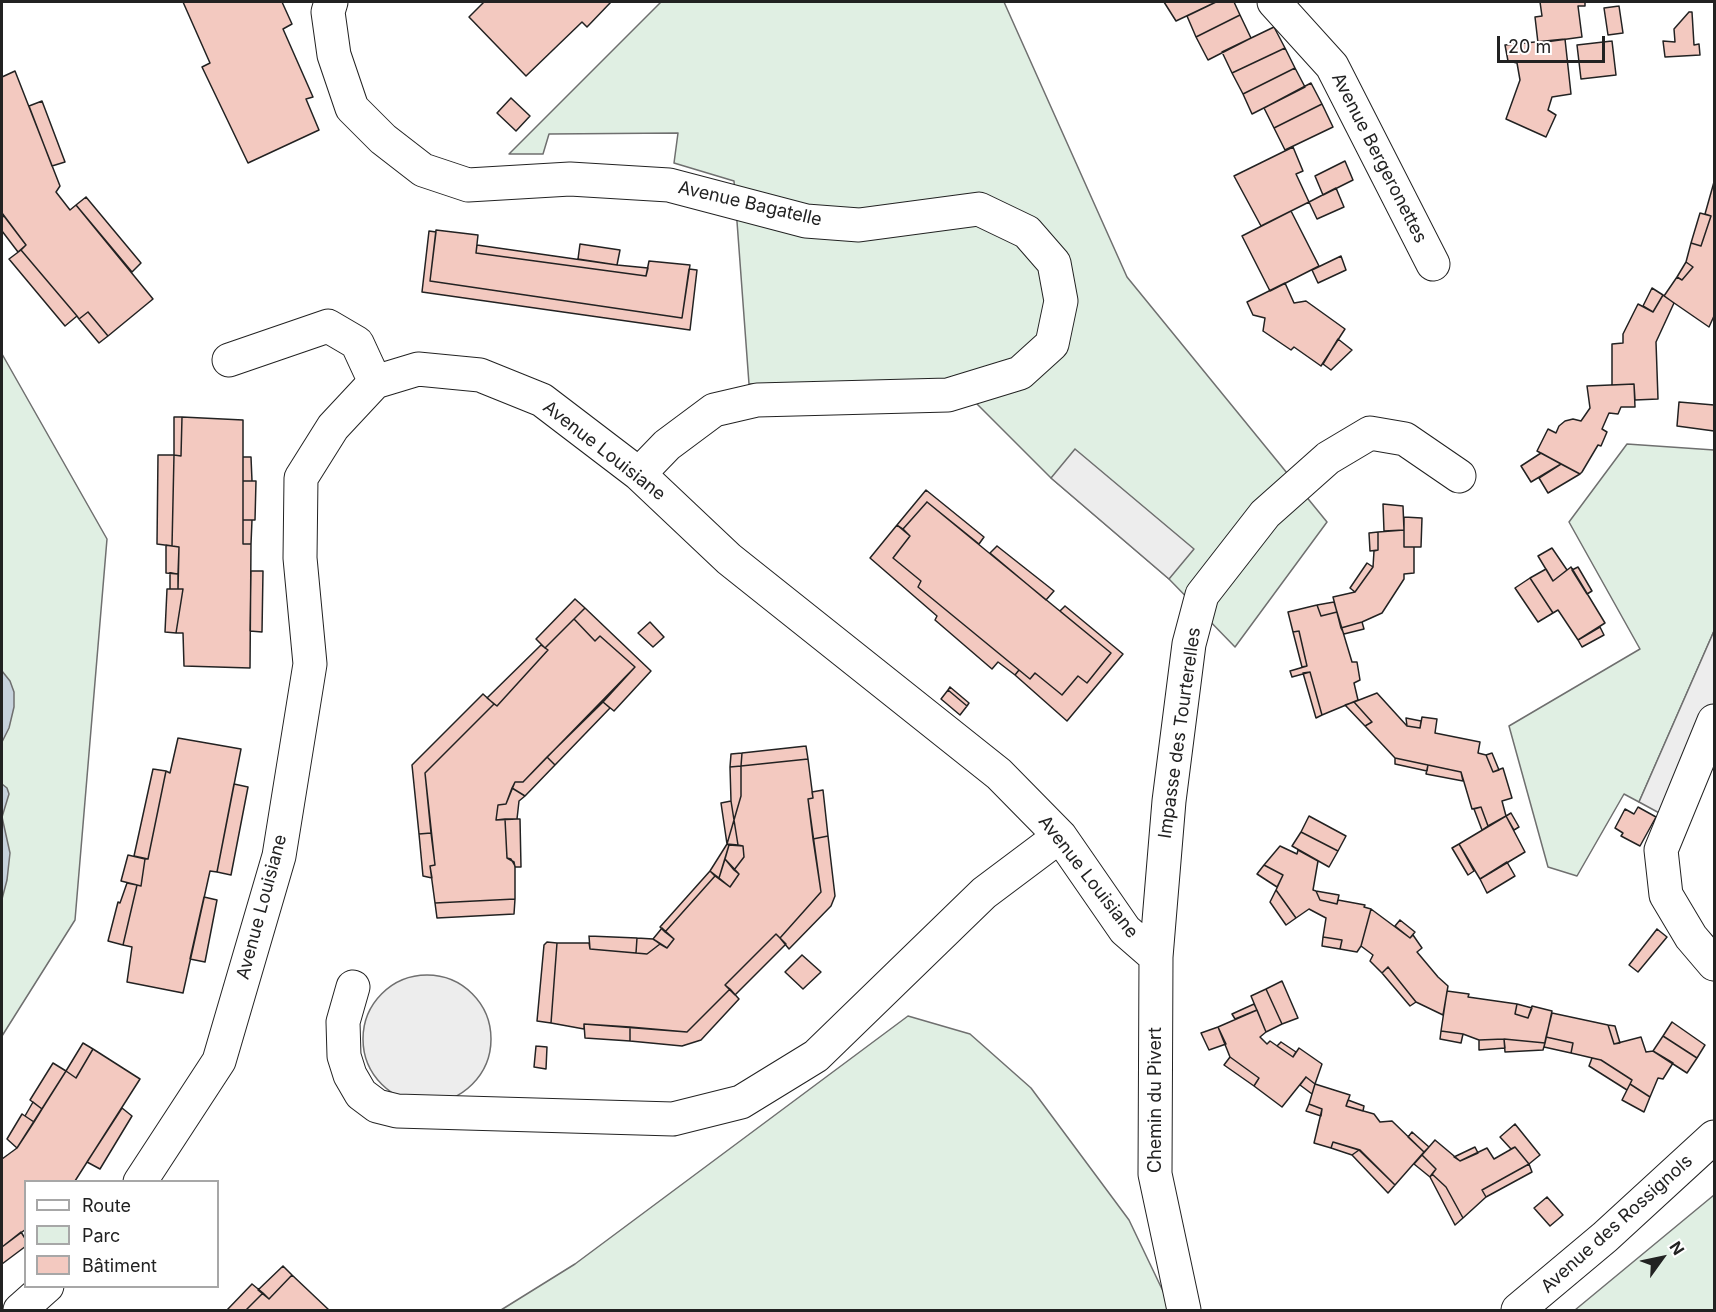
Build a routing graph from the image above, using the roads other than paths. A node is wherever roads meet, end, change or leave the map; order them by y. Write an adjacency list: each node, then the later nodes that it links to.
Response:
1 (331, 2): 6 (street, Avenue Bagatelle)
2 (1274, 2): 3 (street, Avenue Bergeronettes)
3 (1433, 264)
4 (229, 360): 5 (street)
5 (375, 382): 6 (street, Avenue Louisiane); 14 (street, Avenue Louisiane)
6 (639, 474): 9 (street, Avenue Louisiane)
7 (1459, 476): 10 (street, Impasse des Tourterelles)
8 (1714, 721): 11 (street)
9 (1060, 836): 10 (street, Avenue Louisiane); 12 (street)
10 (1156, 957): 17 (street, Chemin du Pivert)
11 (1714, 964)
12 (353, 987)
13 (1714, 1137): 18 (street, Avenue des Rossignols)
14 (141, 1180)
15 (46, 1288): 16 (street)
16 (20, 1311)
17 (1184, 1311)
18 (1518, 1311)

